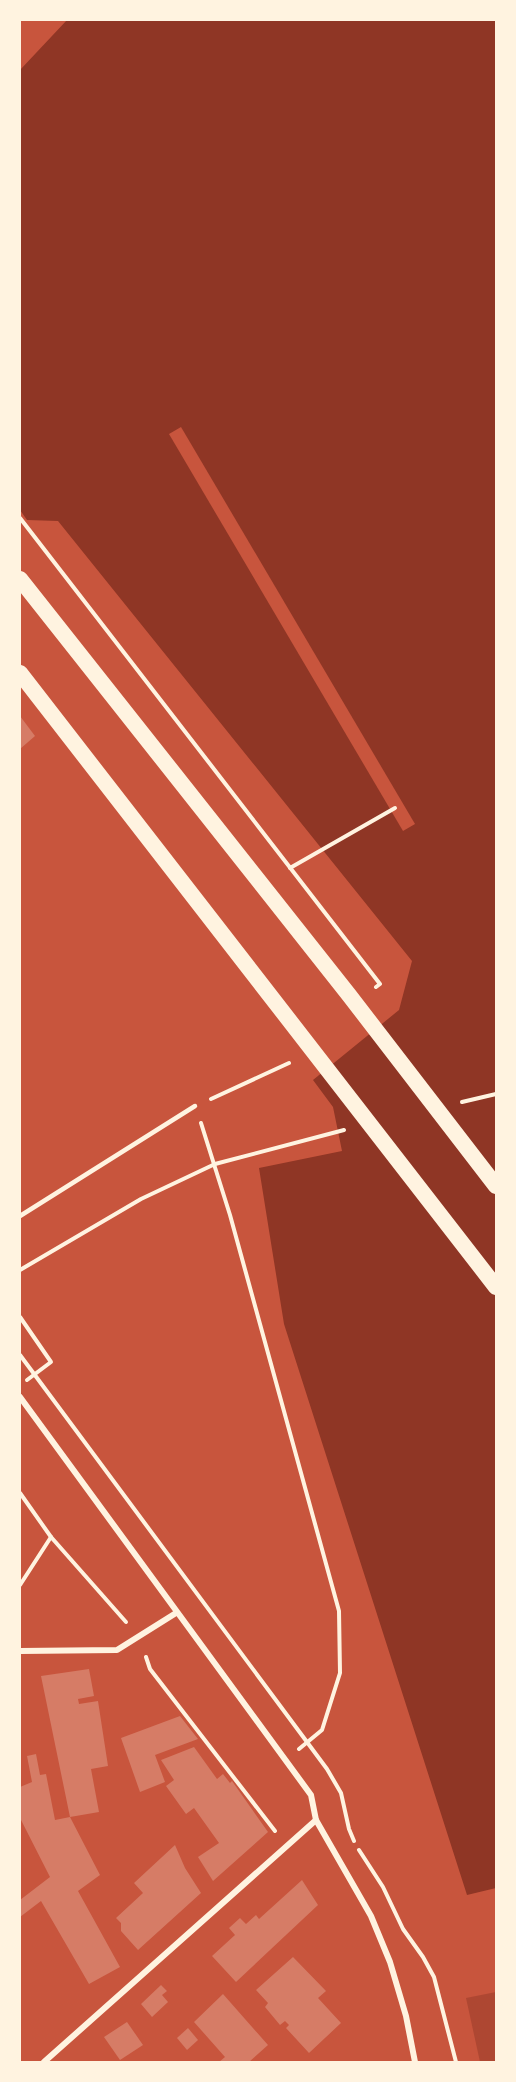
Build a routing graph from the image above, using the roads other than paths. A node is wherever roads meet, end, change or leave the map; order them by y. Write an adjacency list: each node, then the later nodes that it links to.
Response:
1 (20, 579): 4 (highway)
2 (20, 673): 6 (highway)
3 (195, 1106): 5 (lane)
4 (496, 1186)
5 (20, 1216)
6 (496, 1287)
7 (20, 1397): 8 (street)
8 (176, 1613): 9 (street); 10 (street)
9 (20, 1651)
10 (316, 1820): 11 (street); 12 (street)
11 (44, 2062)
12 (415, 2062)

